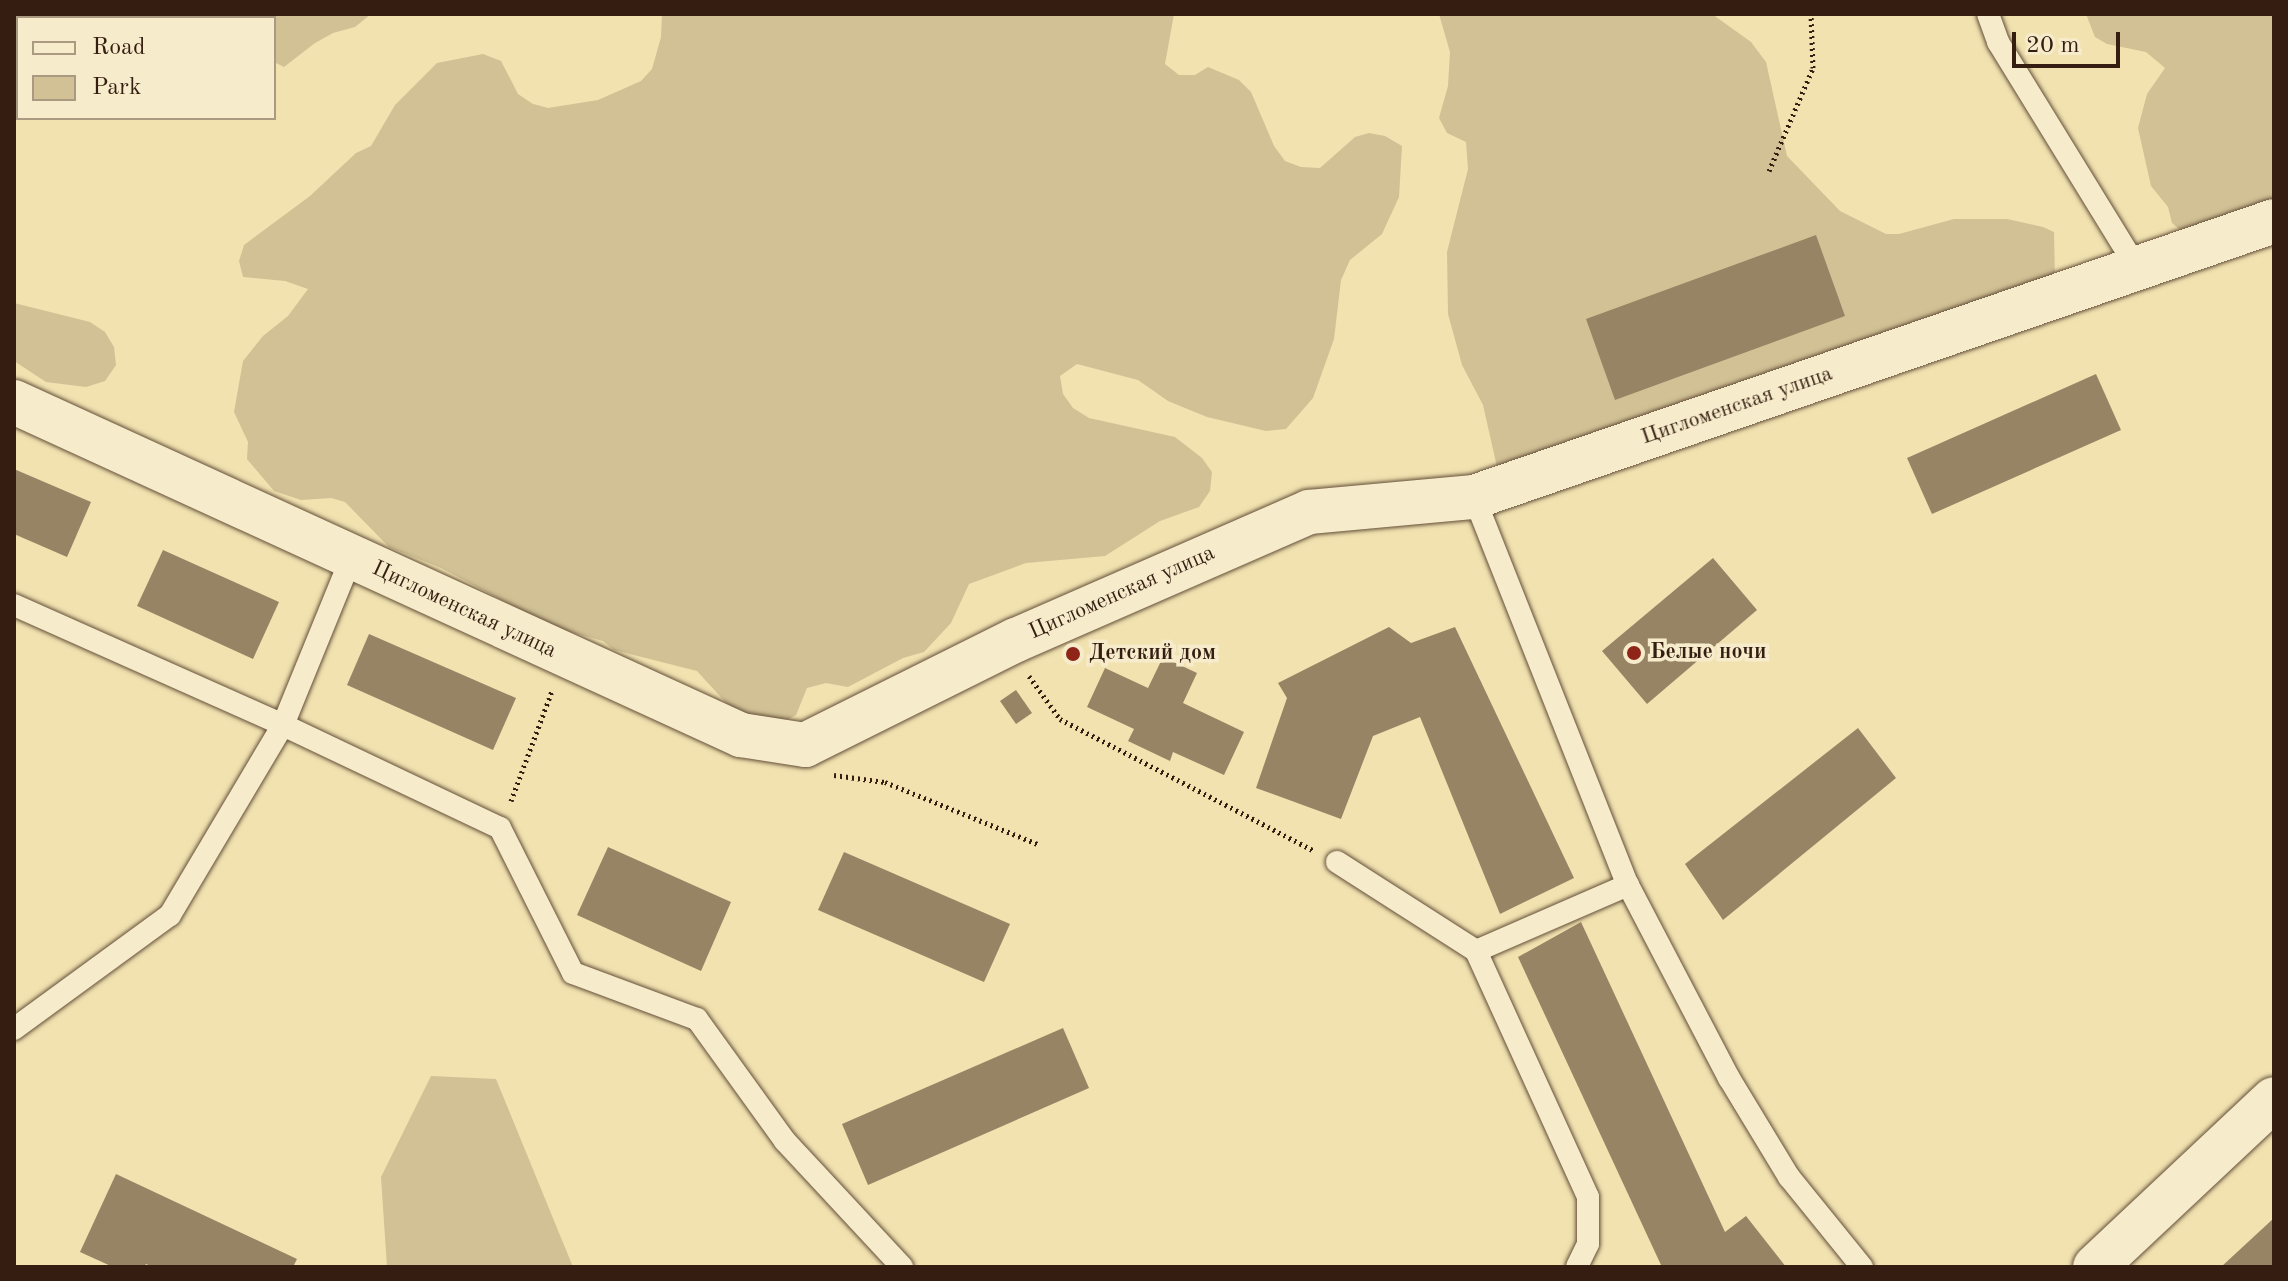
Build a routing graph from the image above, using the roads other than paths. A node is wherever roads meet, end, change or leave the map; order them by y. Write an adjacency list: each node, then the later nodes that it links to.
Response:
1 (1988, 14): 3 (lane)
2 (2274, 221): 3 (street, Цигломенская улица)
3 (2137, 268): 5 (street, Цигломенская улица)
4 (14, 402): 6 (street, Цигломенская улица)
5 (1474, 497): 6 (street, Цигломенская улица); 10 (lane)
6 (351, 558): 8 (lane)
7 (14, 605): 8 (lane)
8 (283, 725): 12 (lane); 14 (lane)
9 (1337, 862): 11 (lane)
10 (1628, 885): 11 (lane); 16 (lane)
11 (1476, 951): 15 (lane)
12 (14, 1029)
13 (2274, 1099): 17 (street)
14 (902, 1267)
15 (1577, 1267)
16 (1862, 1267)
17 (2095, 1267)

